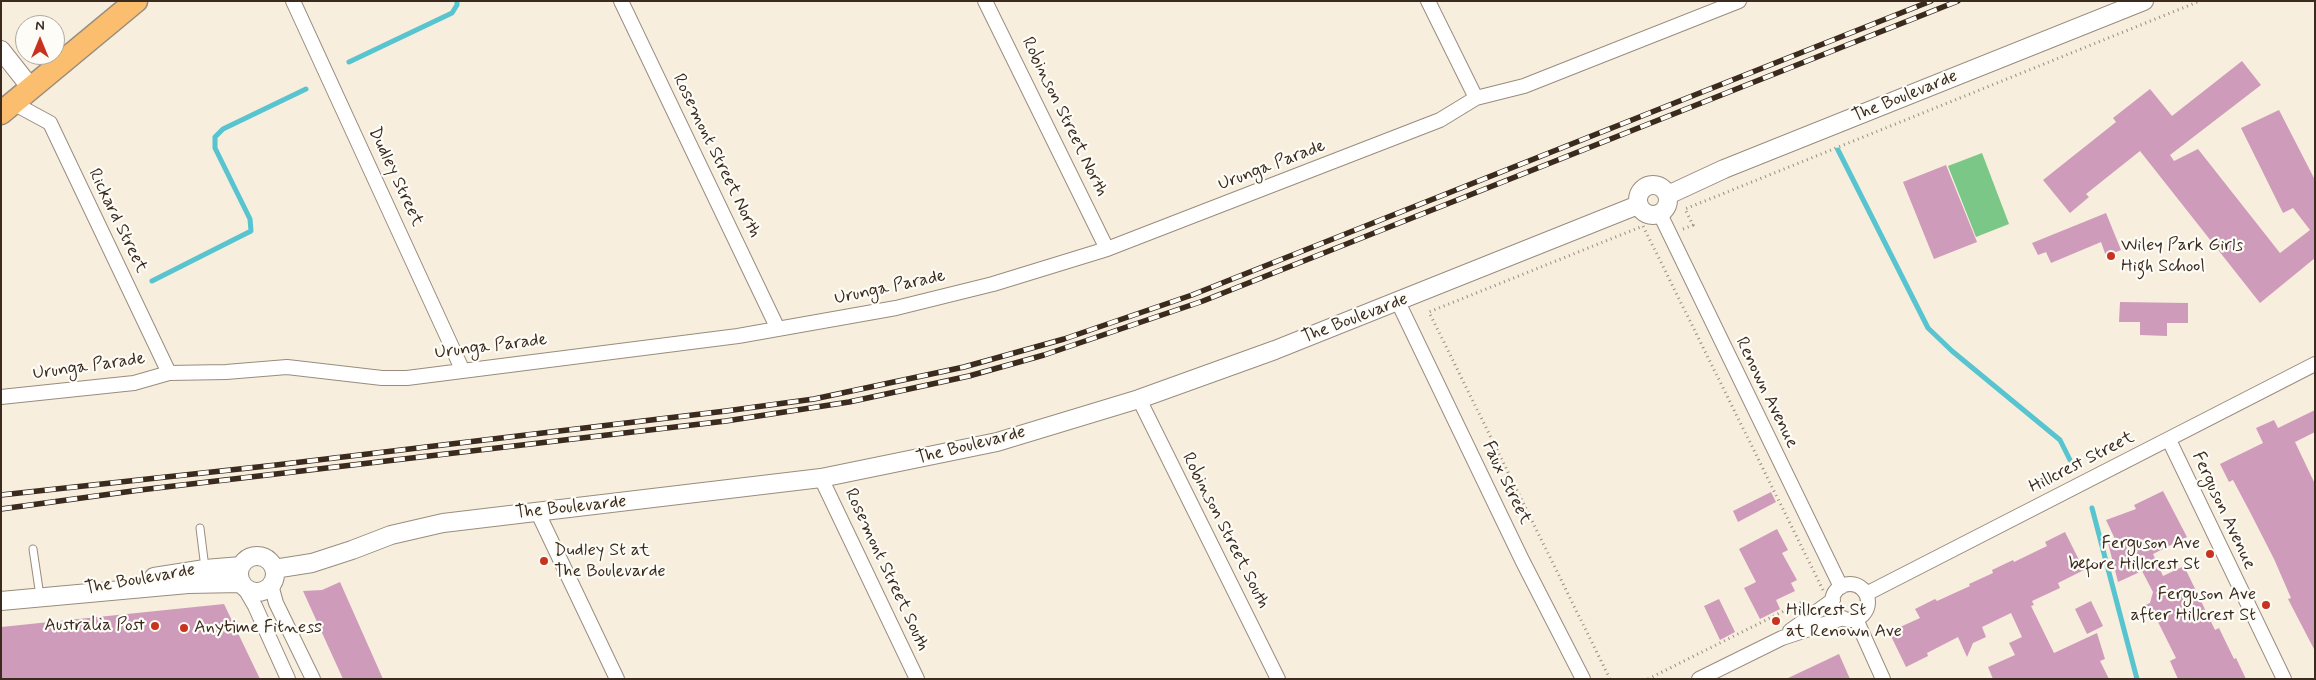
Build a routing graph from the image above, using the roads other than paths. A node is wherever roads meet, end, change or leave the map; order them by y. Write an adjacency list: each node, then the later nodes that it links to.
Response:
1 (136, 1): 9 (main road)
2 (293, 1): 19 (street, Dudley Street)
3 (621, 1): 17 (street, Rosemont Street North)
4 (985, 1): 15 (street, Robinson Street North)
5 (1428, 1): 10 (street)
6 (1739, 1): 10 (street, Urunga Parade)
7 (2144, 1): 12 (street, The Boulevarde)
8 (1, 50): 9 (street)
9 (31, 88): 11 (main road)
10 (1476, 98): 15 (street, Urunga Parade)
11 (7, 108): 20 (street, Rickard Street)
12 (1668, 195): 13 (street); 14 (street)
13 (1638, 206): 14 (street); 16 (street, The Boulevarde)
14 (1660, 214): 31 (street, Renown Avenue)
15 (1108, 249): 17 (street, Urunga Parade)
16 (1398, 302): 22 (street, The Boulevarde); 44 (street, Faux Street)
17 (778, 327): 19 (street, Urunga Parade)
18 (2315, 364): 23 (street, Hillcrest Street)
19 (462, 369): 20 (street, Urunga Parade)
20 (169, 373): 21 (street, Urunga Parade)
21 (1, 397)
22 (1139, 399): 24 (street, The Boulevarde); 43 (street, Robinson Street South)
23 (2169, 440): 32 (street, Hillcrest Street); 47 (street, Ferguson Avenue)
24 (821, 478): 25 (street, The Boulevarde); 42 (street, Rosemont Street South)
25 (538, 513): 29 (street, The Boulevarde); 41 (street)
26 (200, 528): 28 (lane)
27 (33, 549): 33 (lane)
28 (205, 569): 30 (street, The Boulevarde); 33 (street, The Boulevarde)
29 (272, 577): 30 (street, The Boulevarde); 30 (street, The Boulevarde); 40 (street)
30 (242, 579): 33 (street, The Boulevarde); 39 (street)
31 (1841, 587): 32 (street); 34 (street)
32 (1866, 594): 36 (street)
33 (40, 597): 35 (street, The Boulevarde)
34 (1833, 600): 36 (street); 37 (street)
35 (1, 601)
36 (1850, 618): 37 (street); 46 (street)
37 (1782, 638): 38 (street)
38 (1722, 674): 45 (street)
39 (288, 679)
40 (313, 679)
41 (617, 679)
42 (917, 679)
43 (1278, 679)
44 (1583, 679)
45 (1699, 679)
46 (1883, 679)
47 (2284, 679)

